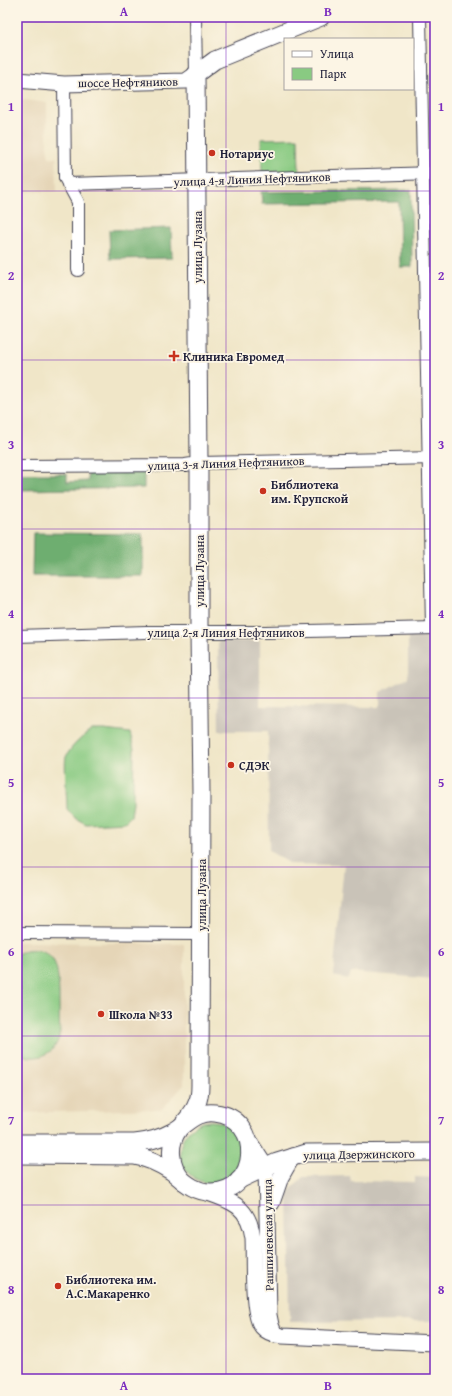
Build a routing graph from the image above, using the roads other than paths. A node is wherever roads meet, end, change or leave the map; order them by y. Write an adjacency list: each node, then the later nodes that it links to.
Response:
1 (195, 17): 4 (street, улица Лузана)
2 (321, 17): 4 (main road, шоссе Нефтяников)
3 (420, 17): 7 (street)
4 (196, 74): 6 (street, шоссе Нефтяников); 9 (main road, улица Лузана)
5 (17, 80): 6 (street, шоссе Нефтяников)
6 (64, 84): 10 (street)
7 (422, 173): 8 (street, улица 4-я Линия Нефтяников); 9 (street, улица 4-я Линия Нефтяников); 12 (street)
8 (435, 173)
9 (196, 181): 10 (street, улица 4-я Линия Нефтяников); 13 (main road, улица Лузана)
10 (68, 184): 11 (street)
11 (78, 270)
12 (431, 458): 13 (street, улица 3-я Линия Нефтяников); 15 (street)
13 (199, 464): 14 (street, улица 3-я Линия Нефтяников); 16 (main road, улица Лузана)
14 (17, 466)
15 (433, 628): 16 (street, улица 2-я Линия Нефтяников)
16 (199, 632): 17 (street, улица 2-я Линия Нефтяников); 19 (main road, улица Лузана)
17 (17, 636)
18 (17, 933): 19 (street)
19 (201, 934): 20 (main road, улица Лузана)
20 (184, 1124): 21 (main road, улица Дзержинского); 22 (main road, улица Дзержинского); 28 (main road, улица Дзержинского)
21 (248, 1139): 26 (street, Рашпилевская улица); 27 (main road, улица Дзержинского)
22 (17, 1143)
23 (435, 1152): 25 (main road, улица Дзержинского)
24 (17, 1155): 28 (main road)
25 (293, 1156): 26 (main road, улица Дзержинского); 30 (street)
26 (266, 1167): 27 (main road, улица Дзержинского); 30 (street, Рашпилевская улица)
27 (239, 1180): 29 (main road, улица Дзержинского)
28 (183, 1181): 29 (main road)
29 (204, 1192): 31 (street, Рашпилевская улица)
30 (268, 1218): 31 (street, Рашпилевская улица)
31 (275, 1335): 32 (street)
32 (435, 1343)

